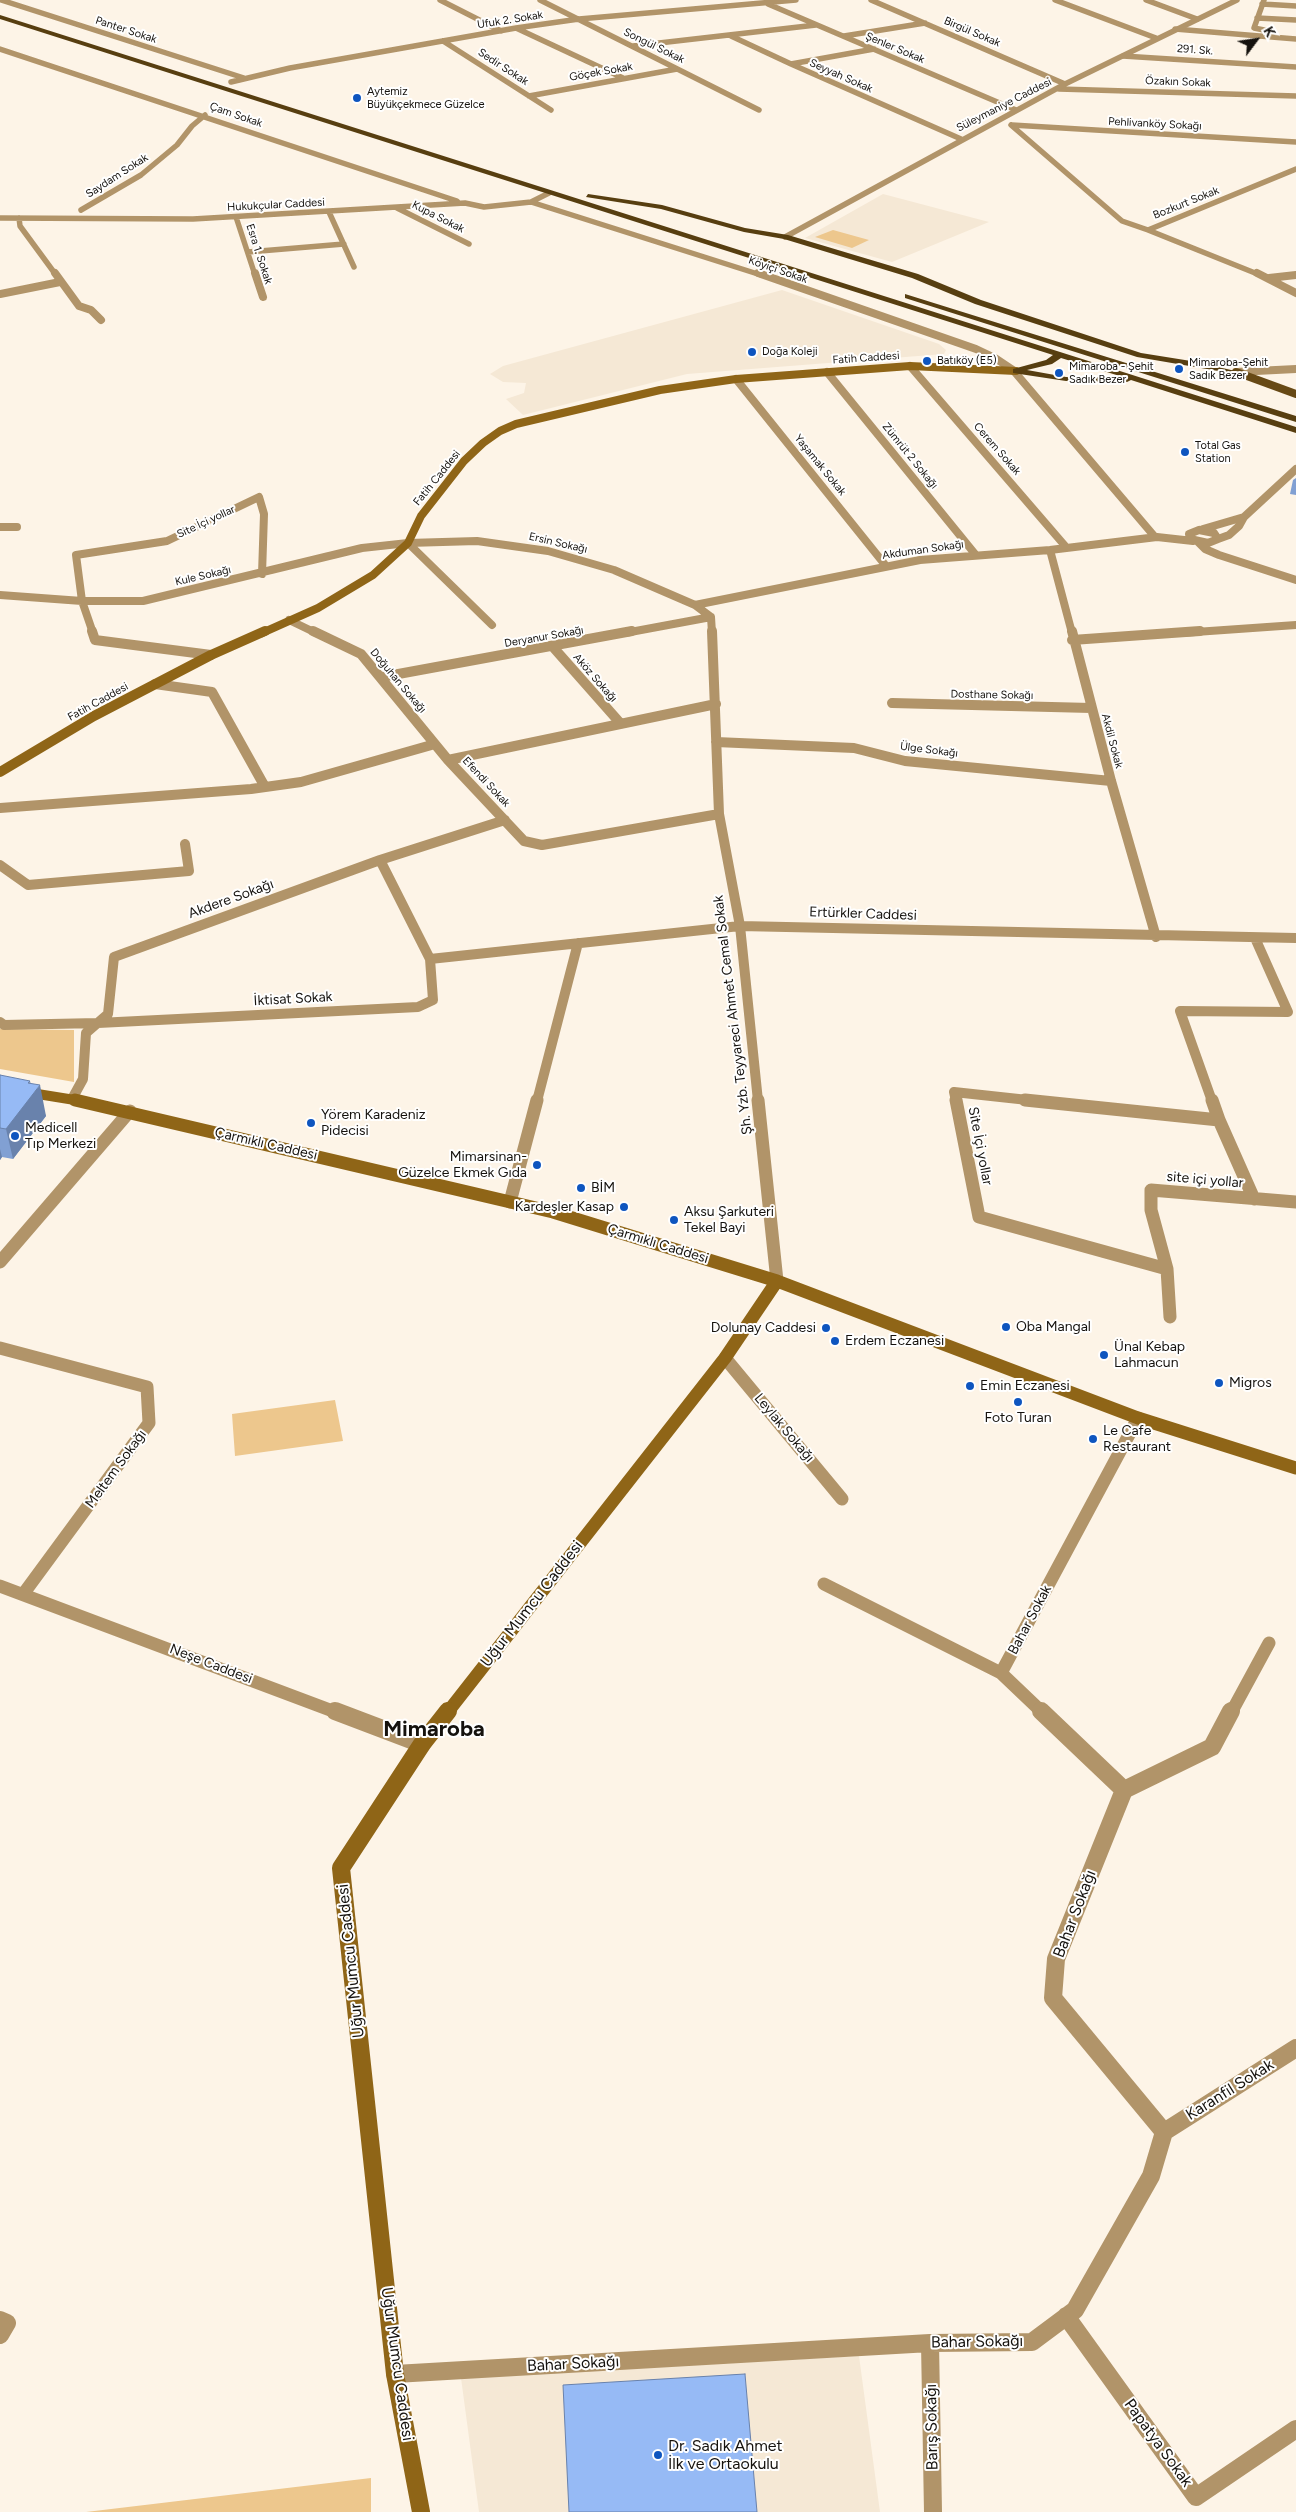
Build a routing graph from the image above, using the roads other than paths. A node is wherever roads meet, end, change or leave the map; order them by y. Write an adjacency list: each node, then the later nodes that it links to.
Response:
1 (1, 0): 10 (street, Panter Sokak)
2 (23, 0): 10 (street)
3 (440, 0): 24 (street)
4 (540, 0): 18 (street, Songül Sokak)
5 (796, 0): 12 (street, Ufuk 2. Sokak)
6 (870, 0): 20 (street, Birgül Sokak)
7 (1056, 0): 28 (street)
8 (1146, 0): 16 (street)
9 (1237, 0): 16 (street, Süleymaniye Caddesi)
10 (8, 2): 38 (street, Panter Sokak)
11 (1263, 2): 13 (street); 17 (street)
12 (766, 3): 18 (street, Ufuk 2. Sokak); 21 (street, Şenler Sokak)
13 (1296, 6)
14 (0, 9): 40 (highway)
15 (0, 17): 54 (highway)
16 (1197, 18): 23 (street, Süleymaniye Caddesi)
17 (1257, 18): 19 (street); 25 (street)
18 (580, 19): 22 (street, Ufuk 2. Sokak); 31 (street, Songül Sokak)
19 (1296, 20)
20 (925, 23): 27 (street); 41 (street, Birgül Sokak)
21 (816, 24): 26 (street); 27 (street, Şenler Sokak)
22 (516, 28): 24 (street, Ufuk 2. Sokak); 39 (street)
23 (1174, 29): 28 (street, Süleymaniye Caddesi); 29 (street)
24 (502, 31): 30 (street, Ufuk 2. Sokak)
25 (1296, 34)
26 (730, 36): 31 (street); 35 (street)
27 (844, 36): 33 (street, Şenler Sokak)
28 (1156, 38): 34 (street, Süleymaniye Caddesi)
29 (1296, 39)
30 (443, 41): 38 (street, Ufuk 2. Sokak); 43 (street, Sedir Sokak)
31 (632, 47): 37 (street, Songül Sokak)
32 (0, 49): 48 (street, Çam Sokak)
33 (874, 49): 35 (street, Seyyah Sokak); 47 (street, Şenler Sokak)
34 (1123, 56): 36 (street, 291. Sk.); 41 (street, Süleymaniye Caddesi)
35 (791, 64): 51 (street, Seyyah Sokak)
36 (1296, 67)
37 (677, 69): 39 (street, Göçek Sokak); 46 (street, Songül Sokak)
38 (244, 78): 40 (street, Ufuk 2. Sokak)
39 (623, 78): 43 (street, Göçek Sokak)
40 (231, 82): 55 (highway)
41 (1065, 84): 42 (street, Süleymaniye Caddesi)
42 (1059, 88): 44 (street, Özakın Sokak); 47 (street, Süleymaniye Caddesi)
43 (529, 96): 45 (street, Sedir Sokak)
44 (1296, 96)
45 (551, 110)
46 (760, 110)
47 (1016, 110): 49 (street, Süleymaniye Caddesi)
48 (205, 115): 57 (street, Çam Sokak); 59 (street, Saydam Sokak)
49 (998, 120): 50 (street); 51 (street, Süleymaniye Caddesi)
50 (1012, 125): 52 (street, Pehlivanköy Sokağı); 64 (street)
51 (961, 139): 65 (street, Süleymaniye Caddesi)
52 (1296, 142)
53 (1296, 169): 64 (street, Bozkurt Sokak)
54 (550, 193): 56 (street, Hukukçular Caddesi); 70 (highway)
55 (588, 196): 65 (highway); 68 (highway)
56 (531, 202): 57 (street, Hukukçular Caddesi); 73 (street, Köyiçi Sokak)
57 (464, 203): 58 (street, Hukukçular Caddesi)
58 (397, 208): 60 (street, Hukukçular Caddesi); 67 (street, Kupa Sokak)
59 (81, 210)
60 (329, 212): 61 (street, Hukukçular Caddesi); 66 (street)
61 (236, 217): 63 (street, Hukukçular Caddesi); 69 (street, Esra 1. Sokak)
62 (0, 218): 63 (street, Hukukçular Caddesi)
63 (19, 218): 75 (street)
64 (1148, 230): 74 (street, Bozkurt Sokak)
65 (785, 237): 83 (highway)
66 (344, 244): 69 (street); 71 (street)
67 (469, 244)
68 (752, 248)
69 (248, 252): 79 (street, Esra 1. Sokak)
70 (785, 266): 73 (street); 81 (highway)
71 (354, 267)
72 (1296, 275): 74 (street)
73 (766, 276): 86 (street, Köyiçi Sokak)
74 (1269, 278): 77 (street, Bozkurt Sokak)
75 (60, 282): 78 (street); 80 (street)
76 (897, 292): 82 (highway)
77 (1296, 293)
78 (0, 294)
79 (263, 297)
80 (101, 320)
81 (1059, 355): 86 (highway); 90 (highway)
82 (1113, 361): 83 (highway); 91 (highway)
83 (1191, 363): 88 (highway)
84 (910, 366): 86 (main road, Fatih Caddesi); 87 (main road, Fatih Caddesi); 104 (street, Cerem Sokak)
85 (1296, 369): 88 (street)
86 (1014, 370): 90 (highway); 100 (street)
87 (827, 372): 89 (main road, Fatih Caddesi); 106 (street, Zümrüt 2 Sokağı)
88 (1236, 372): 91 (highway); 92 (main road)
89 (736, 378): 103 (main road, Fatih Caddesi); 108 (street, Yaşamak Sokak)
90 (1138, 380): 94 (highway)
91 (1195, 387): 93 (highway)
92 (1296, 394)
93 (1296, 419)
94 (1296, 430)
95 (1296, 469): 96 (street)
96 (1244, 517): 99 (street, Akduman Sokağı); 101 (street)
97 (0, 527): 98 (street)
98 (17, 527)
99 (1197, 531): 100 (street, Akduman Sokağı); 101 (street); 102 (street)
100 (1156, 537): 102 (street, Akduman Sokağı); 104 (street, Akduman Sokağı)
101 (1218, 540): 102 (street); 107 (street)
102 (1196, 542): 107 (street)
103 (408, 543): 109 (street, Kule Sokağı); 113 (street, Ersin Sokağı); 115 (main road, Fatih Caddesi); 116 (street)
104 (1066, 547): 105 (street, Akduman Sokağı)
105 (1050, 550): 106 (street, Akduman Sokağı); 118 (street, Akdil Sokak)
106 (976, 554): 108 (street, Akduman Sokağı)
107 (1241, 562): 110 (street)
108 (886, 566): 113 (street, Akduman Sokağı)
109 (262, 574): 112 (street, Kule Sokağı); 112 (street, Site İçi yollar)
110 (1296, 580)
111 (0, 595): 112 (street, Kule Sokağı)
112 (82, 601): 120 (street)
113 (695, 605): 114 (street)
114 (710, 617): 119 (street, Deryanur Sokağı); 123 (street, Şh. Yzb. Teyyareci Ahmet Cemal Sokak)
115 (289, 620): 120 (main road, Fatih Caddesi); 121 (street, Doğuhan Sokağı)
116 (492, 625)
117 (1296, 626): 118 (street)
118 (1072, 640): 125 (street, Akdil Sokak)
119 (553, 647): 121 (street, Deryanur Sokağı); 126 (street, Aköz Sokağı)
120 (212, 655): 122 (main road, Fatih Caddesi)
121 (382, 677): 128 (street, Doğuhan Sokağı)
122 (155, 684): 130 (main road, Fatih Caddesi); 132 (street)
123 (716, 704): 126 (street); 127 (street, Şh. Yzb. Teyyareci Ahmet Cemal Sokak)
124 (892, 704): 125 (street, Dosthane Sokağı)
125 (1090, 708): 131 (street, Akdil Sokak)
126 (620, 724): 129 (street)
127 (716, 742): 131 (street, Ülge Sokağı); 134 (street, Şh. Yzb. Teyyareci Ahmet Cemal Sokak)
128 (436, 744): 129 (street, Doğuhan Sokağı); 132 (street)
129 (448, 760): 135 (street, Efendi Sokak)
130 (0, 772)
131 (1111, 781): 140 (street, Akdil Sokak)
132 (265, 787): 133 (street)
133 (0, 808)
134 (719, 814): 135 (street, Efendi Sokak); 139 (street, Şh. Yzb. Teyyareci Ahmet Cemal Sokak)
135 (505, 820): 137 (street, Akdere Sokağı)
136 (186, 844): 138 (street)
137 (380, 860): 144 (street, İktisat Sokak); 146 (street, Akdere Sokağı)
138 (0, 865)
139 (740, 926): 140 (street, Ertürkler Caddesi); 143 (street, Ertürkler Caddesi); 156 (street, Şh. Yzb. Teyyareci Ahmet Cemal Sokak)
140 (1156, 937): 141 (street, Ertürkler Caddesi)
141 (1255, 938): 142 (street, Ertürkler Caddesi); 150 (street)
142 (1296, 938)
143 (578, 943): 144 (street, Ertürkler Caddesi); 152 (street)
144 (430, 959): 146 (street, İktisat Sokak)
145 (0, 1022): 146 (street, İktisat Sokak)
146 (98, 1023): 148 (street, Akdere Sokağı)
147 (0, 1088): 148 (main road, Çarmıklı Caddesi)
148 (72, 1099): 149 (main road, Çarmıklı Caddesi)
149 (130, 1111): 152 (main road, Çarmıklı Caddesi); 154 (street)
150 (1219, 1120): 151 (street); 155 (street, Site İçi yollar)
151 (1254, 1199): 153 (street, site içi yollar); 155 (street, site içi yollar)
152 (510, 1202): 156 (main road, Çarmıklı Caddesi)
153 (1296, 1202)
154 (0, 1262)
155 (1166, 1264): 157 (street)
156 (777, 1281): 159 (main road, Uğur Mumcu Caddesi); 160 (main road, Çarmıklı Caddesi)
157 (1170, 1317)
158 (0, 1348): 165 (street, Meltem Sokağı)
159 (725, 1358): 162 (street, Leylak Sokağı); 168 (main road, Uğur Mumcu Caddesi)
160 (1138, 1418): 161 (main road, Çarmıklı Caddesi); 167 (street, Bahar Sokak)
161 (1296, 1468)
162 (842, 1499)
163 (824, 1584): 167 (street)
164 (0, 1586): 165 (street, Neşe Caddesi)
165 (24, 1593): 168 (street, Neşe Caddesi)
166 (1268, 1643): 169 (street)
167 (1001, 1673): 169 (street)
168 (422, 1744): 176 (main road, Uğur Mumcu Caddesi)
169 (1124, 1790): 171 (street, Bahar Sokağı)
170 (1296, 2048): 171 (street, Karanfil Sokak)
171 (1164, 2132): 172 (street, Bahar Sokağı)
172 (1066, 2316): 175 (street, Bahar Sokağı); 177 (street, Papatya Sokak)
173 (0, 2320): 174 (street)
174 (0, 2335)
175 (930, 2343): 176 (street, Bahar Sokağı); 179 (street, Barış Sokağı)
176 (395, 2374): 178 (main road, Uğur Mumcu Caddesi)
177 (1296, 2428)
178 (422, 2512)
179 (933, 2512)

